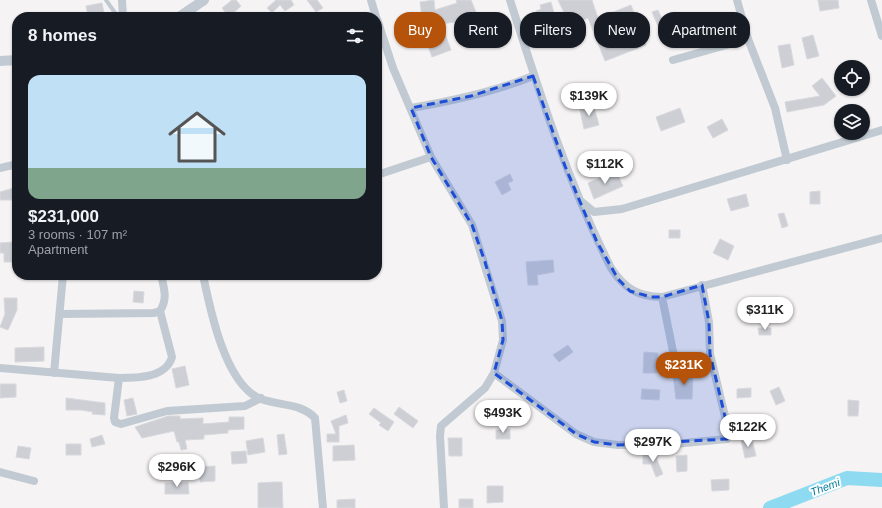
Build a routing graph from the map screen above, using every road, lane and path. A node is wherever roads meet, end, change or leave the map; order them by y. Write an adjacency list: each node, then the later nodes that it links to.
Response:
1 (106, 0): 8 (lane)
2 (122, 0): 9 (street)
3 (204, 0): 10 (street)
4 (371, 0): 11 (street)
5 (512, 0): 20 (street)
6 (737, 0): 12 (street)
7 (871, 0): 14 (street)
8 (114, 12)
9 (123, 12)
10 (186, 12)
11 (375, 12)
12 (740, 12)
13 (382, 34): 21 (street)
14 (882, 36)
15 (750, 45): 24 (street)
16 (718, 48): 18 (street)
17 (12, 60): 19 (street)
18 (673, 60)
19 (0, 61)
20 (533, 76): 21 (street); 28 (street)
21 (410, 108): 23 (street)
22 (882, 130): 24 (street)
23 (431, 156): 27 (street); 40 (street)
24 (787, 160): 28 (street)
25 (12, 165): 26 (street)
26 (0, 168)
27 (382, 173)
28 (581, 201): 34 (street)
29 (882, 238): 33 (street)
30 (63, 280): 36 (street)
31 (161, 280): 35 (street)
32 (204, 280): 42 (street)
33 (702, 286): 34 (street); 40 (street)
34 (662, 297): 38 (street)
35 (160, 311): 36 (street); 41 (street)
36 (60, 314): 39 (street)
37 (0, 368): 39 (street)
38 (677, 371)
39 (54, 373): 41 (street)
40 (494, 373): 45 (street)
41 (118, 378): 42 (street)
42 (261, 398): 46 (street)
43 (0, 472): 44 (street)
44 (34, 481)
45 (442, 507)
46 (323, 508)

